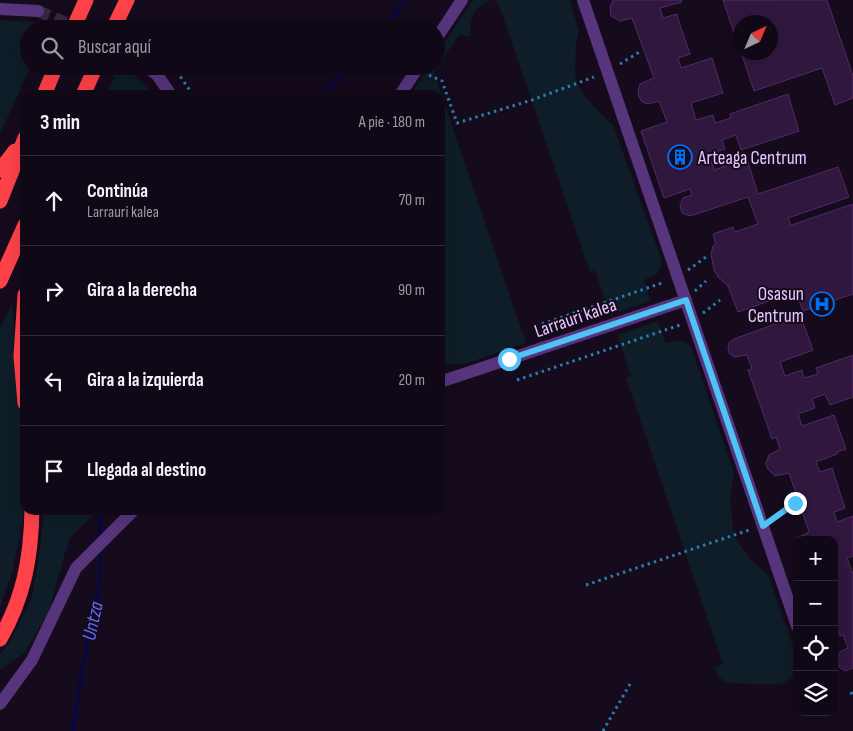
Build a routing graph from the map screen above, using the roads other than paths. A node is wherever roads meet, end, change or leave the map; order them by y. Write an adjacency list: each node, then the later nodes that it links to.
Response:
1 (86, 0): 7 (highway, bridge)
2 (127, 0): 8 (highway, bridge)
3 (462, 0): 9 (street)
4 (583, 0): 24 (street)
5 (0, 10): 6 (street)
6 (38, 11)
7 (77, 20)
8 (117, 20)
9 (445, 26)
10 (52, 75): 14 (highway)
11 (92, 75): 15 (highway)
12 (157, 75): 16 (street)
13 (413, 75): 17 (street)
14 (46, 90)
15 (85, 90)
16 (168, 90)
17 (403, 90)
18 (20, 144): 20 (highway)
19 (20, 149): 21 (highway)
20 (0, 170)
21 (0, 201)
22 (20, 236): 23 (highway)
23 (0, 281)
24 (686, 300): 25 (street, Larrauri kalea); 30 (street)
25 (476, 370): 26 (street); 27 (street)
26 (445, 374)
27 (445, 380)
28 (32, 515): 31 (highway)
29 (129, 515): 32 (street)
30 (793, 614)
31 (0, 639)
32 (0, 704)

